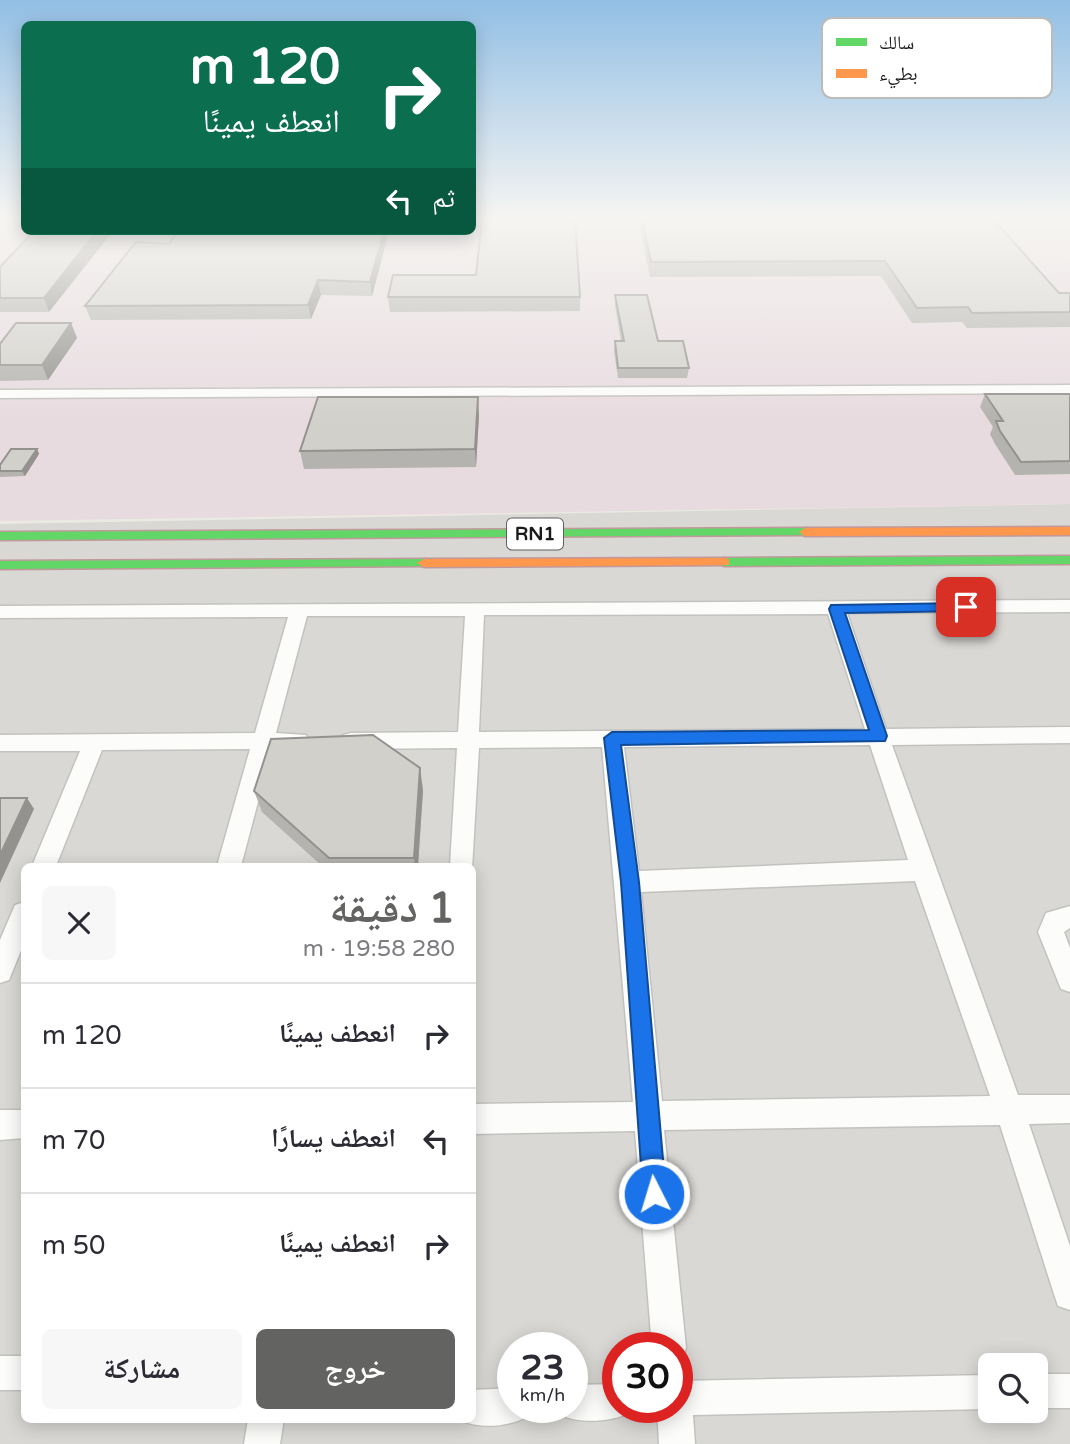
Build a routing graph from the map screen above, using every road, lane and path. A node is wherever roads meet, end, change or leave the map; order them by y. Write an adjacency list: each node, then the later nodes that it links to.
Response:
1 (1070, 389): 2 (street)
2 (0, 394)
3 (1070, 531): 4 (highway, RN1)
4 (0, 536)
5 (1070, 560): 6 (highway, RN1)
6 (0, 565)
7 (1070, 607): 8 (street)
8 (836, 609): 10 (street); 12 (street)
9 (299, 610): 10 (street); 11 (street); 17 (street)
10 (475, 610): 15 (street)
11 (0, 612)
12 (879, 736): 13 (street); 14 (street); 22 (street)
13 (1069, 737)
14 (612, 738): 15 (street); 23 (street)
15 (467, 740): 17 (street); 21 (street)
16 (95, 741): 17 (street); 18 (street); 19 (street)
17 (263, 741): 20 (street)
18 (0, 743)
19 (45, 863)
20 (230, 863)
21 (461, 863)
22 (923, 870): 23 (street); 28 (street)
23 (630, 882): 30 (street)
24 (1070, 917): 27 (street)
25 (15, 919): 26 (street)
26 (0, 971)
27 (1070, 980)
28 (1009, 1109): 29 (street); 30 (street); 34 (street)
29 (1070, 1109)
30 (647, 1117): 31 (street); 35 (street)
31 (476, 1119)
32 (21, 1124): 33 (street)
33 (0, 1125)
34 (1070, 1294)
35 (667, 1332)
36 (0, 1373): 37 (street)
37 (21, 1373)
38 (1048, 1391): 39 (street)
39 (1070, 1391)
40 (978, 1392): 41 (street)
41 (693, 1398)
42 (497, 1407): 43 (street)
43 (476, 1408)
44 (265, 1423): 46 (street)
45 (675, 1423): 47 (street)
46 (262, 1444)
47 (677, 1444)

